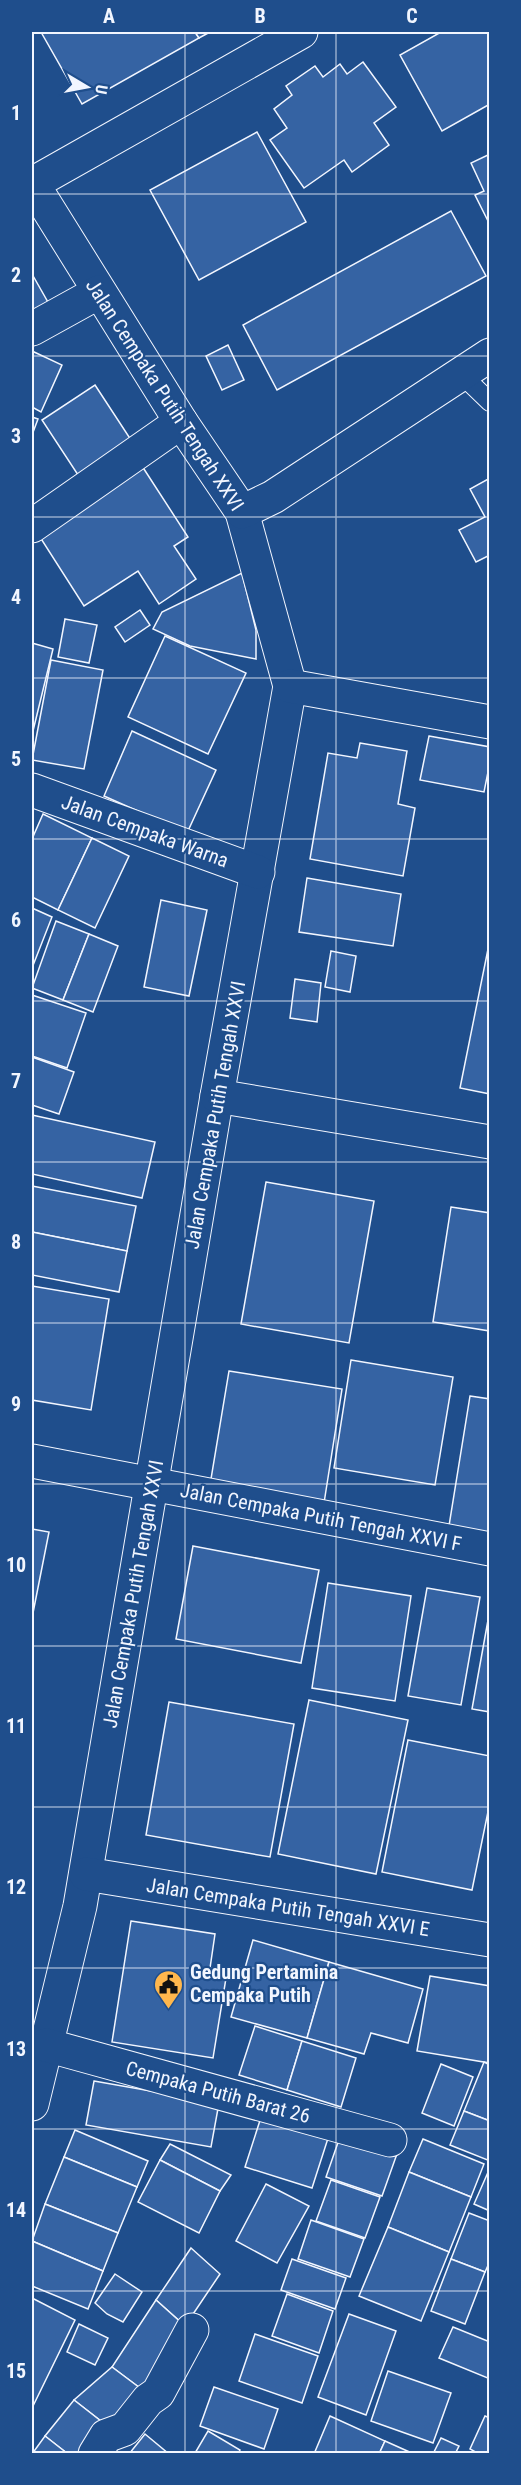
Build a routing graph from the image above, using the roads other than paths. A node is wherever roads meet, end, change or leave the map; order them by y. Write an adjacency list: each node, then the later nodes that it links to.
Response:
1 (301, 32): 2 (street)
2 (32, 183): 3 (street, Jalan Cempaka Putih Tengah XXVI)
3 (99, 292): 4 (street); 8 (street, Jalan Cempaka Putih Tengah XXVI)
4 (32, 329)
5 (489, 355): 6 (street)
6 (460, 373): 7 (lane); 9 (street)
7 (489, 402)
8 (181, 422): 9 (street, Jalan Cempaka Putih Tengah XXVI); 10 (street)
9 (242, 512): 11 (street, Jalan Cempaka Putih Tengah XXVI)
10 (32, 526)
11 (290, 686): 12 (street); 14 (street, Jalan Cempaka Putih Tengah XXVI)
12 (489, 722)
13 (32, 790): 14 (street, Jalan Cempaka Warna)
14 (258, 872): 15 (street, Jalan Cempaka Putih Tengah XXVI)
15 (217, 1096): 16 (street); 18 (street, Jalan Cempaka Putih Tengah XXVI)
16 (489, 1142)
17 (32, 1461): 18 (street, Jalan Cempaka Putih Tengah XXVI F)
18 (152, 1485): 19 (street, Jalan Cempaka Putih Tengah XXVI F); 20 (street, Jalan Cempaka Putih Tengah XXVI)
19 (489, 1549)
20 (86, 1874): 21 (street, Jalan Cempaka Putih Tengah XXVI E); 22 (street, Jalan Cempaka Putih Tengah XXVI)
21 (489, 1940)
22 (46, 2045): 23 (street, Jalan Cempaka Putih Tengah XXVI); 24 (street, Cempaka Putih Barat 26)
23 (32, 2104)
24 (390, 2140)
25 (192, 2330): 26 (street)
26 (95, 2454)

